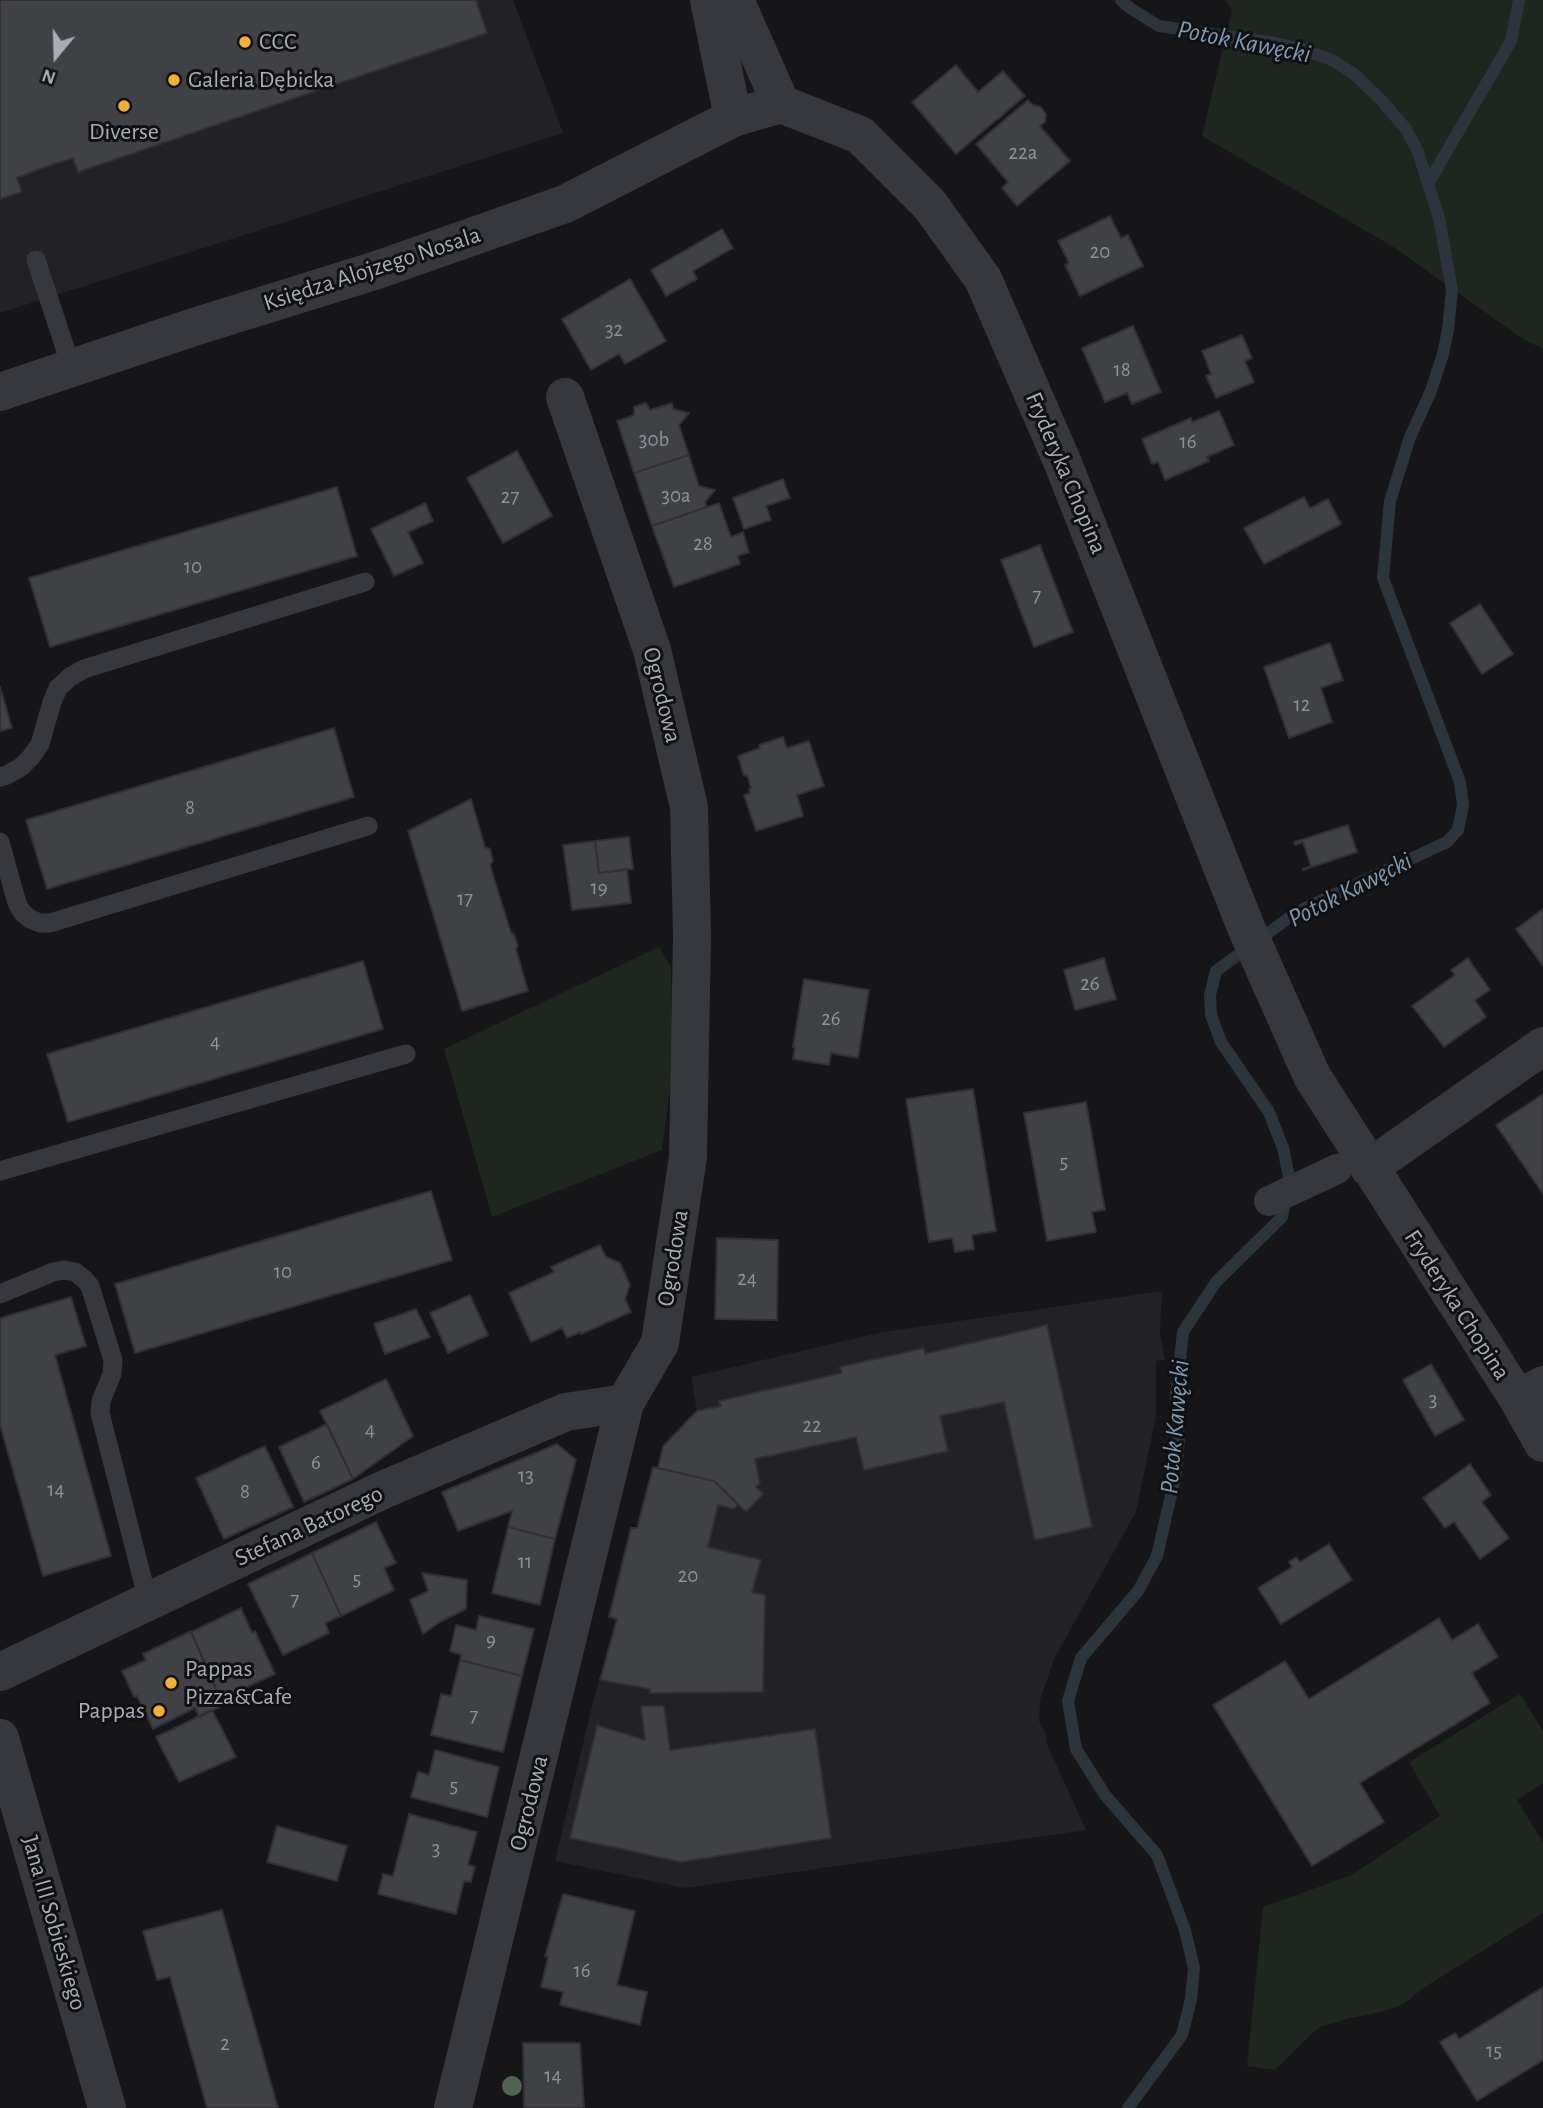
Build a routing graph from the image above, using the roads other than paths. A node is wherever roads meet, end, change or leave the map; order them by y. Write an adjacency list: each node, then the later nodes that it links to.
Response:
1 (709, 0): 4 (street)
2 (735, 0): 3 (street)
3 (780, 104): 4 (street); 16 (street, Fryderyka Chopina)
4 (733, 118): 6 (street, Księdza Alojzego Nosala)
5 (36, 260): 6 (lane)
6 (72, 369): 7 (street, Księdza Alojzego Nosala)
7 (0, 392)
8 (565, 397): 20 (street, Ogrodowa)
9 (365, 582): 10 (lane)
10 (0, 776)
11 (368, 826): 12 (lane)
12 (0, 842)
13 (1543, 1046): 16 (street)
14 (406, 1054): 15 (lane)
15 (0, 1171)
16 (1341, 1172): 17 (street); 19 (street, Fryderyka Chopina)
17 (1269, 1201)
18 (0, 1294): 22 (lane)
19 (1530, 1392): 21 (street, Fryderyka Chopina)
20 (625, 1403): 22 (street, Stefana Batorego); 26 (street, Ogrodowa)
21 (1543, 1443)
22 (148, 1601): 23 (street, Stefana Batorego)
23 (0, 1672)
24 (0, 1738): 25 (street, Jana III Sobieskiego)
25 (107, 2108)
26 (453, 2108)

